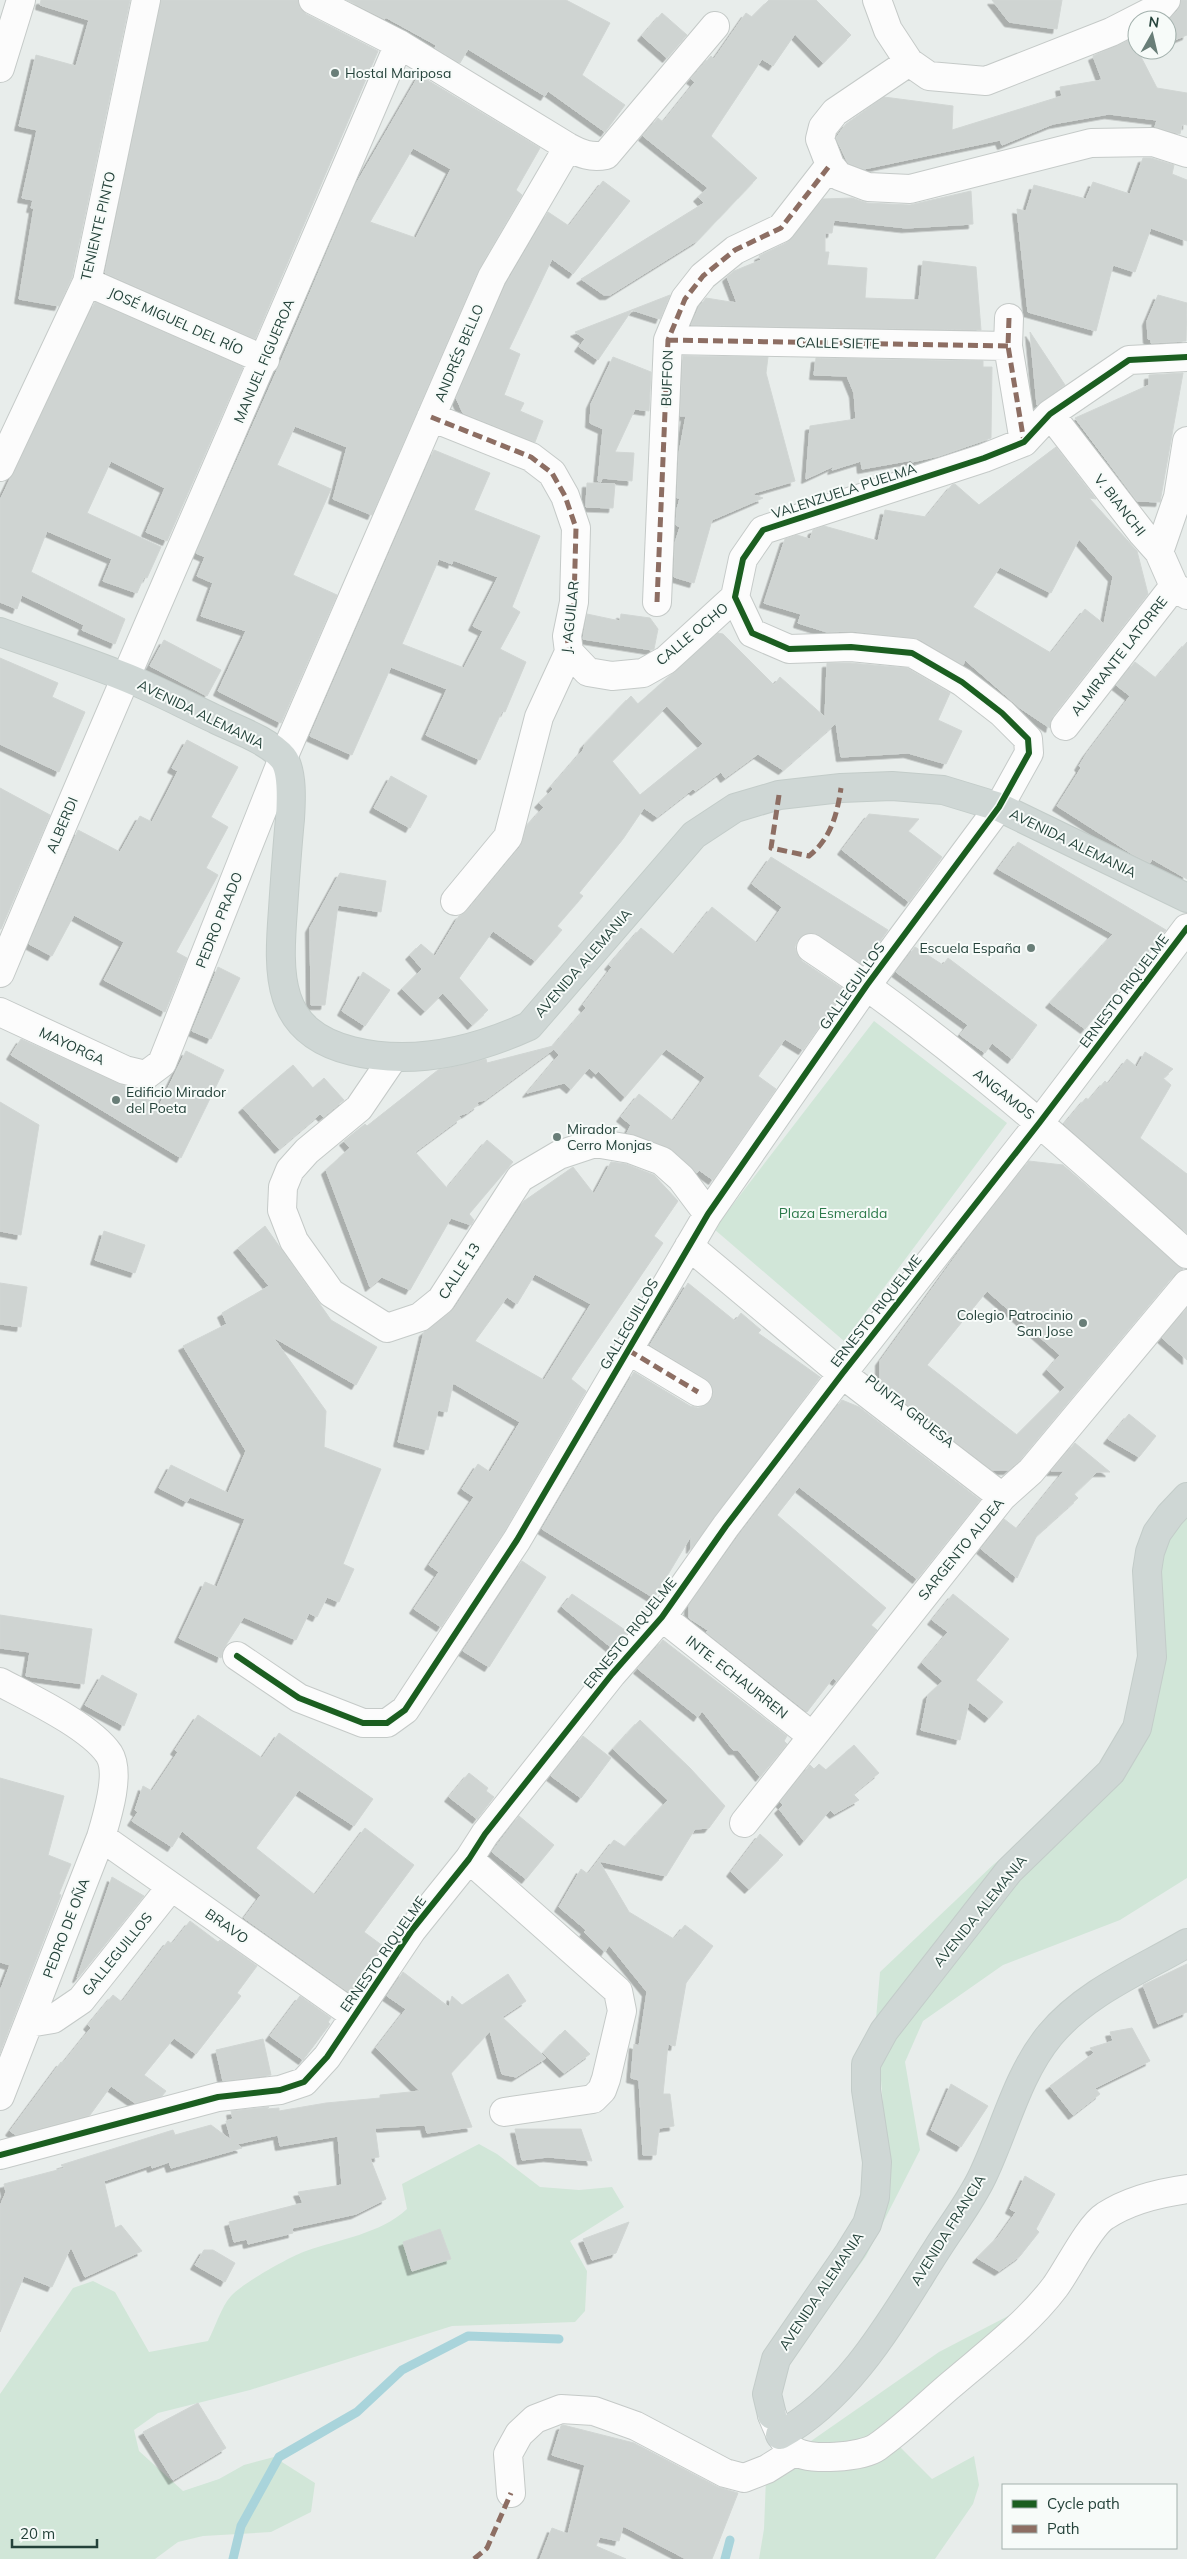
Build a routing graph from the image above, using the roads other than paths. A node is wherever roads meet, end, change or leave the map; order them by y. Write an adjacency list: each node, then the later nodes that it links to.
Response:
1 (22, 0): 9 (street)
2 (146, 0): 13 (street, TENIENTE PINTO)
3 (313, 0): 7 (street)
4 (877, 0): 8 (street)
5 (1166, 0): 8 (street)
6 (715, 26): 10 (street)
7 (399, 44): 10 (street); 18 (street, MANUEL FIGUEROA)
8 (909, 62): 12 (street)
9 (0, 68)
10 (568, 147): 20 (street, ANDRÉS BELLO)
11 (1187, 153): 12 (street)
12 (830, 165): 15 (street, BUFFON)
13 (87, 282): 18 (street, JOSÉ MIGUEL DEL RÍO); 23 (street, TENIENTE PINTO)
14 (1009, 318): 16 (street)
15 (668, 340): 16 (street, CALLE SIETE); 28 (street, BUFFON)
16 (1008, 346): 22 (street)
17 (1187, 357): 19 (street, VALENZUELA PUELMA)
18 (265, 360): 31 (street, MANUEL FIGUEROA)
19 (1050, 414): 22 (street, VALENZUELA PUELMA); 25 (street, V. BIANCHI)
20 (431, 417): 30 (street, J. AGUILAR); 33 (street, ANDRÉS BELLO)
21 (1187, 440): 24 (street)
22 (1024, 442): 27 (street, VALENZUELA PUELMA)
23 (0, 468)
24 (1182, 499): 25 (street)
25 (1159, 552): 26 (street, V. BIANCHI)
26 (1180, 591): 32 (street, ALMIRANTE LATORRE)
27 (735, 598): 30 (street, CALLE OCHO); 34 (street)
28 (656, 602)
29 (0, 632): 31 (main road, AVENIDA ALEMANIA)
30 (569, 652): 36 (street, J. AGUILAR)
31 (124, 676): 33 (main road, AVENIDA ALEMANIA); 39 (street, ALBERDI)
32 (1065, 726)
33 (284, 758): 42 (main road, AVENIDA ALEMANIA); 43 (street, PEDRO PRADO)
34 (999, 807): 35 (main road, AVENIDA ALEMANIA); 40 (street, GALLEGUILLOS); 42 (main road, AVENIDA ALEMANIA)
35 (1187, 898)
36 (455, 901)
37 (1187, 928): 44 (street, ERNESTO RIQUELME)
38 (811, 948): 40 (street, ANGAMOS)
39 (0, 973)
40 (867, 985): 44 (street, ANGAMOS); 45 (street, GALLEGUILLOS)
41 (0, 1012): 43 (street, MAYORGA)
42 (393, 1058): 45 (street, CALLE 13)
43 (146, 1075)
44 (1040, 1122): 47 (street, ANGAMOS); 50 (street, ERNESTO RIQUELME)
45 (708, 1214): 46 (street, GALLEGUILLOS)
46 (689, 1246): 49 (street, GALLEGUILLOS); 50 (street, PUNTA GRUESA)
47 (1187, 1254)
48 (1187, 1284): 52 (street, SARGENTO ALDEA)
49 (628, 1350): 51 (street); 55 (street, GALLEGUILLOS)
50 (842, 1374): 52 (street, PUNTA GRUESA); 54 (street, ERNESTO RIQUELME)
51 (698, 1392)
52 (1002, 1497): 57 (street, SARGENTO ALDEA)
53 (1187, 1497): 69 (main road, AVENIDA ALEMANIA)
54 (662, 1617): 57 (street, INTE. ECHAURREN); 60 (street, ERNESTO RIQUELME)
55 (237, 1656)
56 (0, 1682): 59 (street, PEDRO DE OÑA)
57 (812, 1736): 58 (street, SARGENTO ALDEA)
58 (744, 1822)
59 (101, 1837): 61 (street, BRAVO); 64 (street, PEDRO DE OÑA)
60 (469, 1859): 63 (street, ERNESTO RIQUELME); 66 (street)
61 (171, 1887): 63 (street, BRAVO); 64 (street, GALLEGUILLOS)
62 (1187, 1943): 69 (main road, AVENIDA FRANCIA)
63 (354, 2015): 67 (street, ERNESTO RIQUELME)
64 (29, 2023): 65 (street, PEDRO DE OÑA)
65 (0, 2096)
66 (504, 2112)
67 (0, 2155)
68 (1187, 2190): 69 (street)
69 (782, 2434): 70 (street)
70 (511, 2493)

